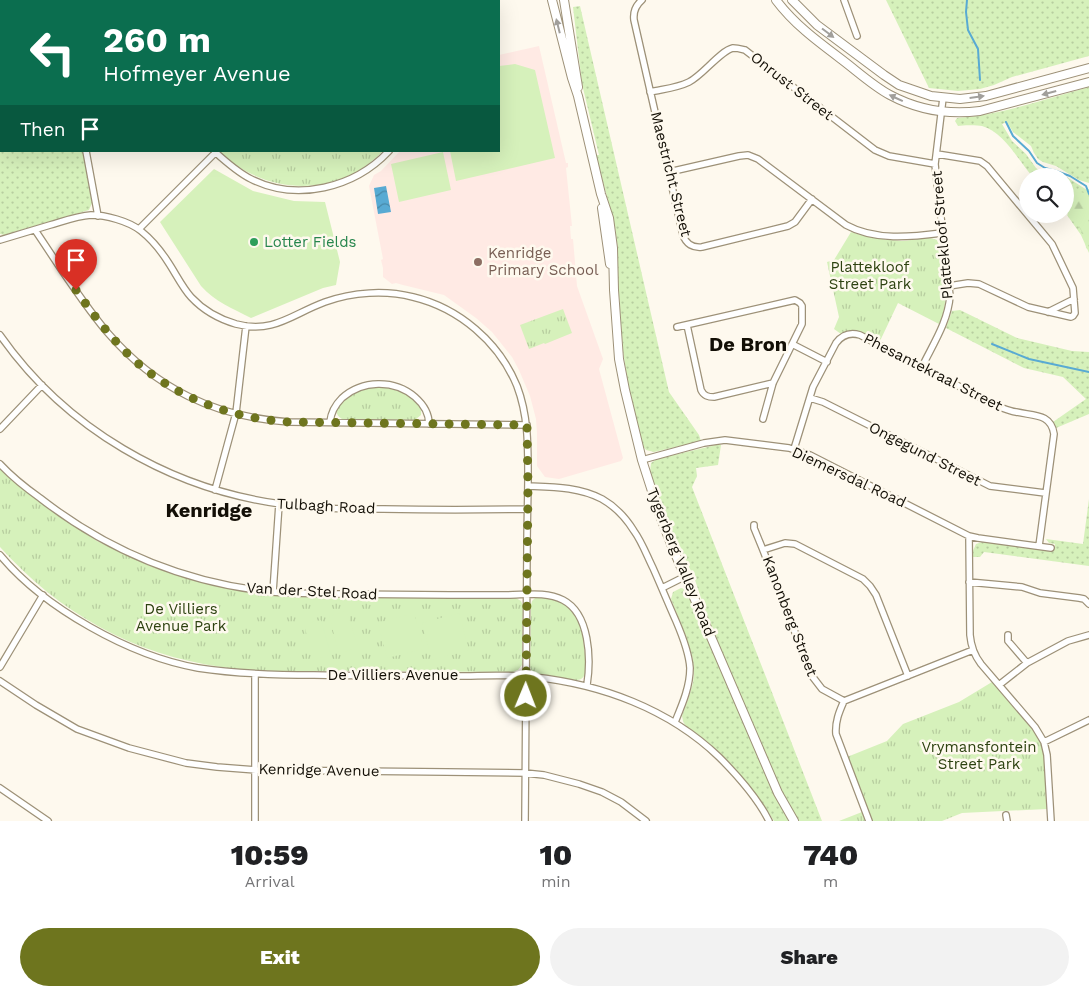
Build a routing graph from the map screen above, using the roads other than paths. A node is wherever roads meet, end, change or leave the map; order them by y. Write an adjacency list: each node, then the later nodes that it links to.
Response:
1 (552, 0): 11 (main road, Tygerberg Valley Road, one-way to 1)
2 (564, 0): 11 (main road, Tygerberg Valley Road)
3 (642, 0): 10 (street, Maestricht Street)
4 (776, 0): 13 (main road, one-way to 4)
5 (792, 0): 12 (main road, one-way to 12)
6 (844, 0): 7 (street)
7 (857, 36)
8 (1089, 68): 12 (main road, one-way to 8)
9 (1089, 82): 13 (main road, one-way to 13)
10 (650, 92): 18 (street, Onrust Street); 19 (street, Maestricht Street)
11 (578, 96): 46 (main road, Tygerberg Valley Road)
12 (944, 98): 13 (street, Plattekloof Street)
13 (942, 112): 17 (street, Plattekloof Street)
14 (86, 152): 21 (street)
15 (214, 152): 16 (street); 22 (street)
16 (388, 152)
17 (937, 154): 18 (street, Plattekloof Street); 27 (street)
18 (935, 164): 24 (street, Plattekloof Street)
19 (669, 172): 20 (street); 20 (street, Maestricht Street)
20 (812, 199): 24 (street)
21 (98, 216): 22 (street); 23 (street)
22 (139, 229): 30 (street)
23 (35, 230): 25 (street); 39 (street)
24 (942, 233): 26 (street, Plattekloof Street)
25 (0, 240)
26 (949, 286): 28 (street); 35 (street, Plattekloof Street)
27 (1074, 299): 28 (street); 28 (street)
28 (1048, 312)
29 (687, 325): 31 (street); 33 (street); 36 (street)
30 (246, 326): 39 (street); 43 (street)
31 (676, 327)
32 (0, 335): 37 (street, Tulbagh Road)
33 (792, 344): 34 (street); 36 (street)
34 (826, 362): 35 (street, Phesantekraal Street); 38 (street, Phesantekraal Street)
35 (922, 367): 50 (street, Phesantekraal Street)
36 (773, 383): 40 (street)
37 (42, 385): 44 (street); 49 (street, Tulbagh Road)
38 (810, 398): 45 (street, Phesantekraal Street); 50 (street, Ongegund Street)
39 (236, 413): 41 (street); 49 (street)
40 (763, 419)
41 (330, 422): 42 (street); 42 (street)
42 (429, 424): 43 (street)
43 (527, 425): 48 (street)
44 (0, 429)
45 (794, 449): 46 (street, Diemersdal Road); 54 (street, Diemersdal Road)
46 (642, 460): 59 (main road, Tygerberg Valley Road)
47 (0, 464): 62 (street, Van der Stel Road)
48 (528, 486): 52 (street); 61 (street)
49 (215, 490): 51 (street, Tulbagh Road)
50 (1045, 493): 55 (street, Phesantekraal Street)
51 (279, 504): 52 (street, Tulbagh Road); 62 (street)
52 (528, 509): 64 (street)
53 (754, 525): 57 (street)
54 (969, 536): 55 (street, Diemersdal Road); 60 (street)
55 (1039, 546): 56 (street, Diemersdal Road)
56 (1051, 548)
57 (763, 550): 73 (street, Kanonberg Street); 77 (street, Kanonberg Street)
58 (0, 555): 63 (street, De Villiers Avenue)
59 (686, 576): 61 (street); 89 (main road, Tygerberg Valley Road)
60 (970, 582): 65 (street); 68 (street)
61 (662, 588): 79 (street)
62 (273, 592): 64 (street, Van der Stel Road)
63 (43, 595): 70 (street); 71 (street, De Villiers Avenue)
64 (527, 595): 72 (street); 75 (street, Van der Stel Road)
65 (1089, 604)
66 (1008, 635): 69 (street)
67 (1089, 635): 69 (street)
68 (973, 650): 73 (street); 76 (street)
69 (1026, 662): 76 (street)
70 (0, 667)
71 (255, 674): 72 (street, De Villiers Avenue); 81 (street)
72 (526, 676): 75 (street, De Villiers Avenue); 82 (street)
73 (908, 676): 77 (street)
74 (0, 682): 81 (street, Kenridge Avenue)
75 (587, 685): 79 (street, De Villiers Avenue)
76 (999, 685): 80 (street)
77 (844, 701): 90 (street)
78 (1089, 720): 80 (street)
79 (675, 722): 88 (street, De Villiers Avenue)
80 (1044, 742): 91 (street)
81 (256, 770): 82 (street, Kenridge Avenue); 85 (street)
82 (525, 773): 86 (street); 87 (street, Kenridge Avenue)
83 (0, 788): 84 (street)
84 (48, 821)
85 (255, 821)
86 (524, 821)
87 (646, 821)
88 (770, 821)
89 (794, 821)
90 (869, 821)
91 (1051, 821)

